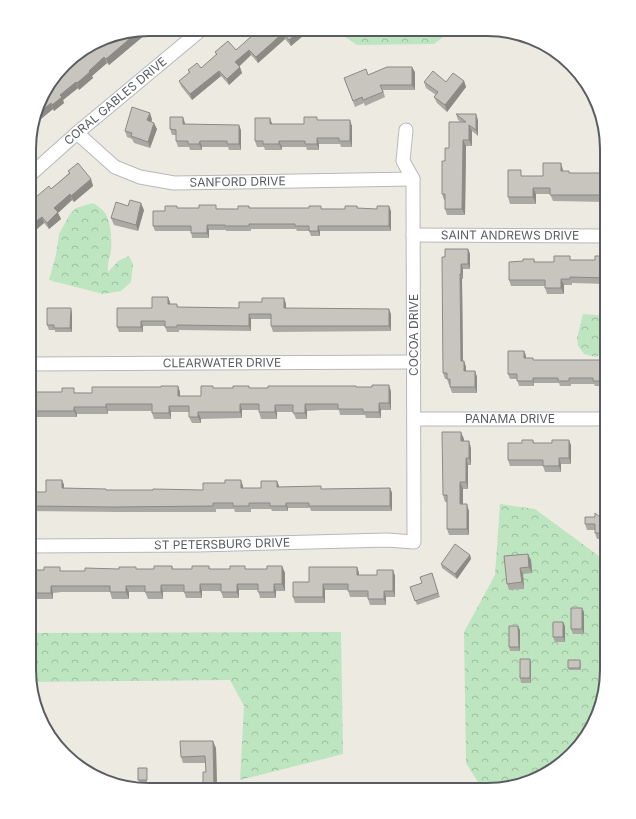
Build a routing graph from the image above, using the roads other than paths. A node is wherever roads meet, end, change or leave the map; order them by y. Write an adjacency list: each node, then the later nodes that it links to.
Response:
1 (194, 36): 3 (street, CORAL GABLES DRIVE)
2 (406, 130): 5 (street, COCOA DRIVE)
3 (77, 133): 4 (street, CORAL GABLES DRIVE); 5 (street, SANFORD DRIVE)
4 (36, 170)
5 (413, 179): 6 (street, COCOA DRIVE)
6 (413, 235): 7 (street, SAINT ANDREWS DRIVE); 8 (street, COCOA DRIVE)
7 (600, 236)
8 (414, 362): 9 (street, CLEARWATER DRIVE); 10 (street, COCOA DRIVE)
9 (36, 364)
10 (414, 419): 11 (street, PANAMA DRIVE); 12 (street, COCOA DRIVE)
11 (600, 419)
12 (414, 542): 13 (street, ST PETERSBURG DRIVE)
13 (36, 546)

